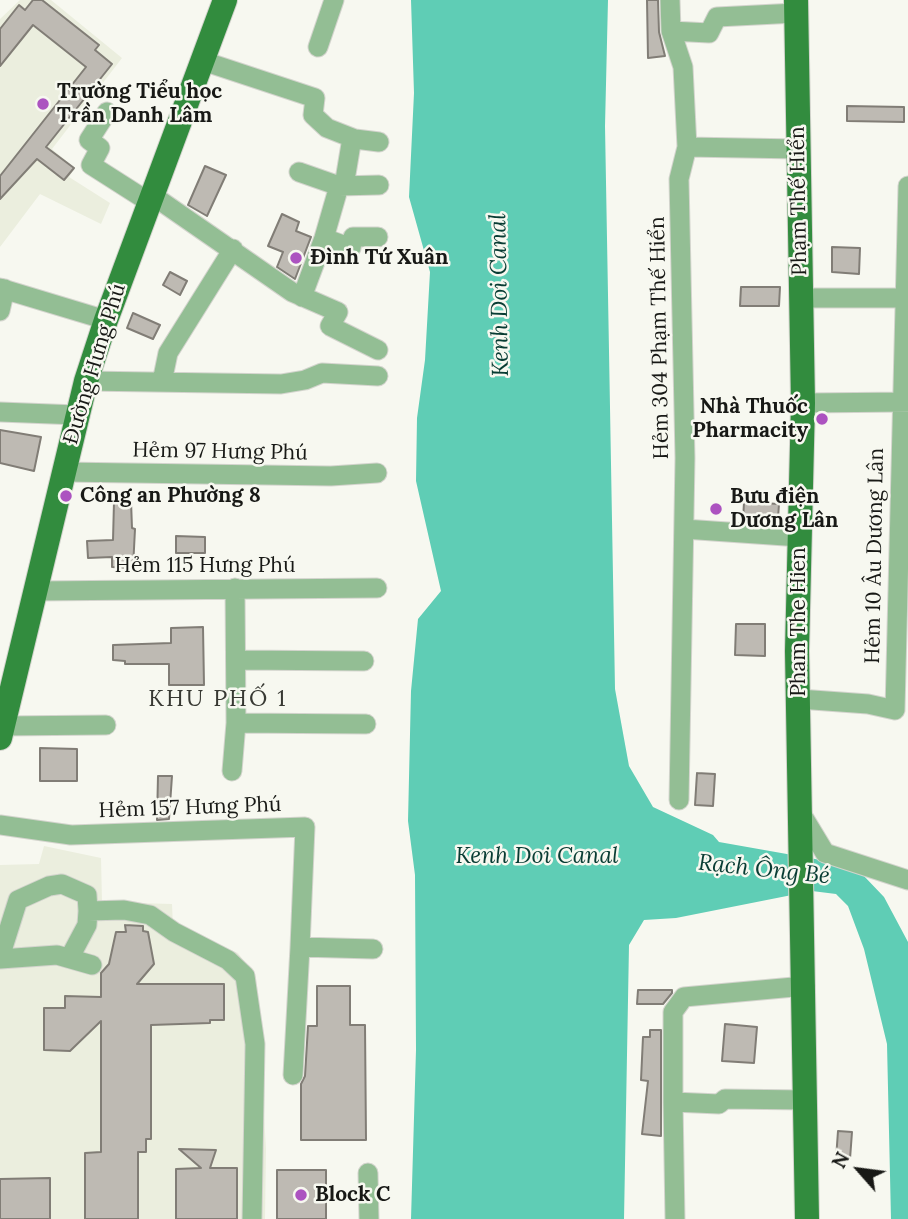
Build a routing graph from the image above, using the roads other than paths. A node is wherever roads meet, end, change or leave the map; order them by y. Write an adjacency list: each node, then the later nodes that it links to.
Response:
1 (225, 0): 8 (main road, Đường Hưng Phú)
2 (334, 0): 7 (street)
3 (670, 0): 6 (street, Hẻm 304 Phạm Thế Hiển)
4 (796, 6): 5 (street); 13 (main road, Phạm Thế Hiển)
5 (728, 8): 6 (street)
6 (671, 32): 12 (street, Hẻm 304 Phạm Thế Hiển)
7 (318, 47)
8 (203, 61): 10 (street); 18 (main road, Đường Hưng Phú)
9 (107, 113): 18 (street)
10 (352, 138): 11 (street); 16 (street)
11 (379, 142)
12 (687, 147): 13 (street); 38 (street, Hẻm 304 Phạm Thế Hiển)
13 (798, 149): 24 (main road, Phạm Thế Hiển)
14 (299, 172): 16 (street)
15 (379, 185): 16 (street)
16 (341, 186): 20 (street)
17 (908, 187): 25 (street, Hẻm 10 Âu Dương Lân)
18 (151, 199): 21 (street); 27 (main road, Đường Hưng Phú)
19 (378, 237): 20 (street)
20 (324, 238): 23 (street)
21 (233, 249): 23 (street); 31 (street)
22 (2, 288): 26 (street); 27 (street)
23 (302, 297): 28 (street)
24 (801, 298): 25 (street); 32 (main road, Phạm Thế Hiển)
25 (906, 298): 33 (street, Hẻm 10 Âu Dương Lân)
26 (0, 311)
27 (106, 320): 30 (main road, Đường Hưng Phú)
28 (378, 350)
29 (377, 376): 31 (street)
30 (86, 381): 31 (street); 35 (main road, Đường Hưng Phú)
31 (162, 382)
32 (803, 402): 33 (street); 39 (main road, Pham The Hien)
33 (904, 402): 46 (street, Hẻm 10 Âu Dương Lân)
34 (0, 412): 35 (street)
35 (77, 415): 36 (main road, Đường Hưng Phú)
36 (63, 472): 37 (street, Hẻm 97 Hưng Phú); 42 (main road, Đường Hưng Phú)
37 (377, 473)
38 (684, 529): 39 (street); 52 (street, Hẻm 304 Phạm Thế Hiển)
39 (800, 537): 46 (main road, Pham The Hien)
40 (377, 588): 41 (street, Hẻm 115 Hưng Phú)
41 (236, 589): 42 (street, Hẻm 115 Hưng Phú); 43 (street)
42 (35, 591): 45 (main road, Đường Hưng Phú)
43 (236, 660): 44 (street); 48 (street)
44 (364, 661)
45 (7, 675): 47 (main road, Đường Hưng Phú)
46 (799, 699): 53 (main road, Pham The Hien)
47 (2, 722): 50 (street)
48 (236, 723): 49 (street); 51 (street)
49 (366, 724)
50 (106, 725)
51 (232, 771)
52 (679, 800)
53 (802, 816): 55 (street); 62 (main road, Pham The Hien)
54 (0, 825): 57 (street, Hẻm 157 Hưng Phú)
55 (908, 880)
56 (89, 911): 59 (street); 60 (street); 67 (street)
57 (300, 947): 58 (street); 63 (street, Hẻm 157 Hưng Phú)
58 (373, 949)
59 (70, 957): 60 (street); 61 (street)
60 (0, 958)
61 (92, 964)
62 (805, 986): 64 (main road); 65 (street)
63 (293, 1075)
64 (806, 1100): 65 (street); 70 (main road)
65 (673, 1102): 69 (street)
66 (368, 1173): 68 (street)
67 (252, 1219)
68 (369, 1219)
69 (675, 1219)
70 (807, 1219)

